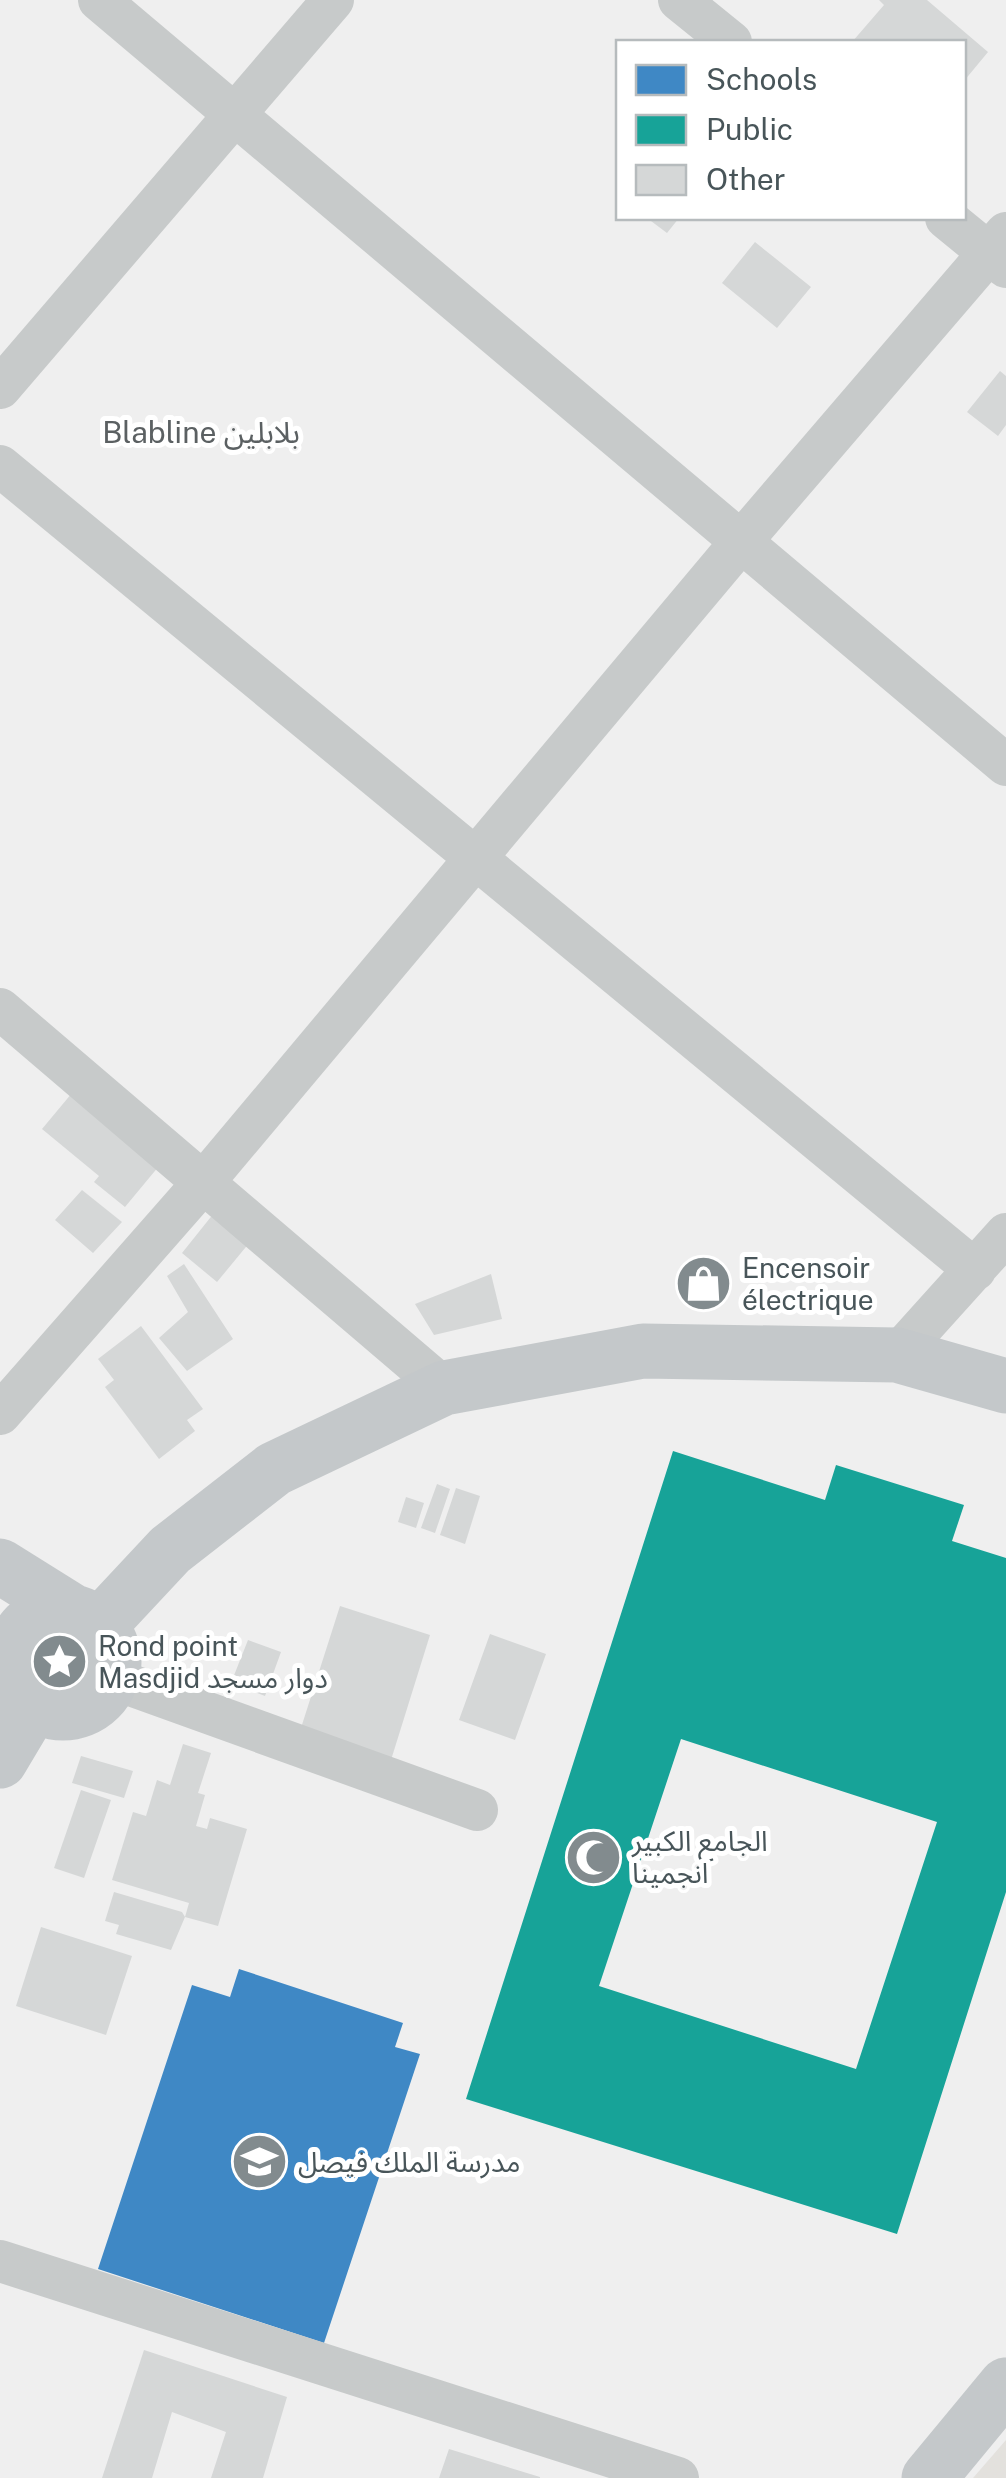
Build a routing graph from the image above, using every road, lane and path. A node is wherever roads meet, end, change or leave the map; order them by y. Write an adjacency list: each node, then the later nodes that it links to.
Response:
1 (99, 0): 5 (street)
2 (333, 0): 5 (street)
3 (679, 0): 4 (street)
4 (729, 40)
5 (233, 113): 8 (street); 10 (street)
6 (949, 220): 7 (street)
7 (1000, 251): 10 (street)
8 (0, 388)
9 (0, 466): 12 (street)
10 (740, 543): 11 (street); 12 (street)
11 (1006, 765)
12 (476, 856): 14 (street); 16 (street)
13 (0, 1009): 14 (street)
14 (202, 1184): 19 (street); 20 (street)
15 (1006, 1234): 16 (street)
16 (975, 1270): 17 (street)
17 (897, 1355): 18 (main road); 19 (main road)
18 (1006, 1386)
19 (444, 1388): 22 (main road)
20 (0, 1414)
21 (0, 1566): 22 (main road)
22 (86, 1619): 23 (main road); 24 (main road)
23 (111, 1678): 24 (main road); 26 (street)
24 (16, 1679): 25 (main road)
25 (0, 1761)
26 (477, 1810)
27 (0, 2261): 29 (street)
28 (1006, 2385): 30 (main road)
29 (678, 2478)
30 (930, 2478)

